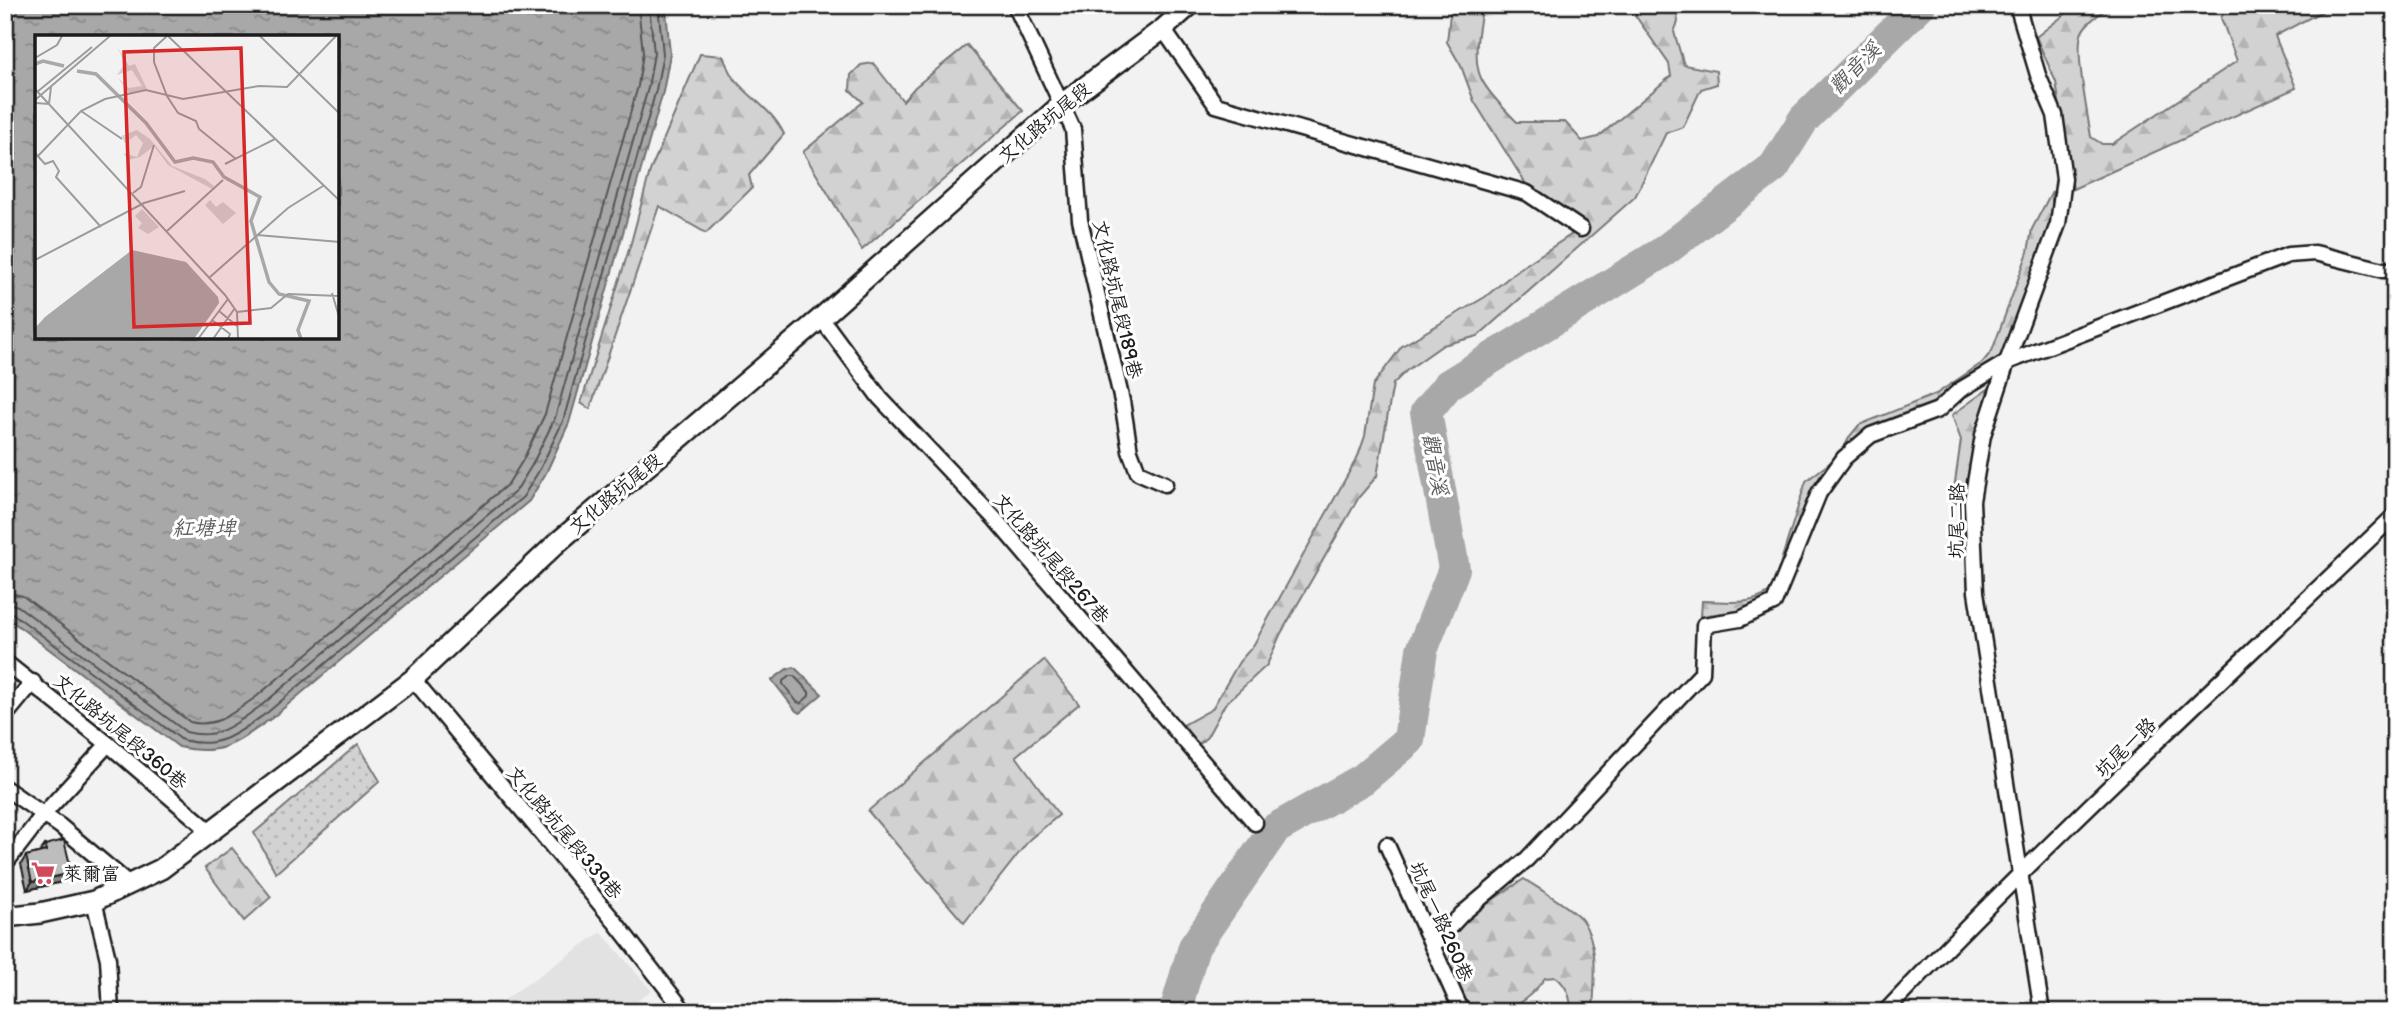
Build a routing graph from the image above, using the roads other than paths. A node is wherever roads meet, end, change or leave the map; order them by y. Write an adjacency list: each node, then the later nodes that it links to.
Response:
1 (1015, 5): 5 (street, 文化路坑尾段189巷)
2 (1190, 5): 4 (main road, 文化路坑尾段)
3 (2017, 5): 9 (street, 坑尾二路)
4 (1163, 29): 5 (main road, 文化路坑尾段); 6 (street)
5 (1062, 104): 8 (main road, 文化路坑尾段); 10 (street, 文化路坑尾段189巷)
6 (1581, 229)
7 (2395, 270): 9 (street)
8 (821, 318): 13 (main road, 文化路坑尾段); 19 (street, 文化路坑尾段267巷)
9 (2007, 362): 23 (street, 坑尾二路); 27 (street)
10 (1165, 484)
11 (2395, 515): 23 (street, 坑尾一路)
12 (5, 662): 14 (street, 文化路坑尾段360巷)
13 (413, 678): 20 (main road, 文化路坑尾段); 29 (street, 文化路坑尾段339巷)
14 (33, 682): 15 (street); 16 (street, 文化路坑尾段360巷)
15 (5, 716)
16 (108, 744): 18 (street); 20 (street, 文化路坑尾段360巷)
17 (5, 788): 18 (street)
18 (42, 816): 22 (street); 24 (street)
19 (1255, 823)
20 (211, 832): 24 (main road, 文化路坑尾段)
21 (1387, 845): 27 (street, 坑尾一路260巷)
22 (5, 864)
23 (2021, 873): 31 (street, 坑尾一路); 32 (street, 坑尾二路)
24 (129, 884): 25 (main road, 文化路坑尾段)
25 (94, 901): 26 (main road, 文化路坑尾段); 28 (street)
26 (5, 917)
27 (1432, 946): 30 (street, 坑尾一路260巷)
28 (111, 1012)
29 (685, 1012)
30 (1462, 1012)
31 (1885, 1012)
32 (2042, 1012)

